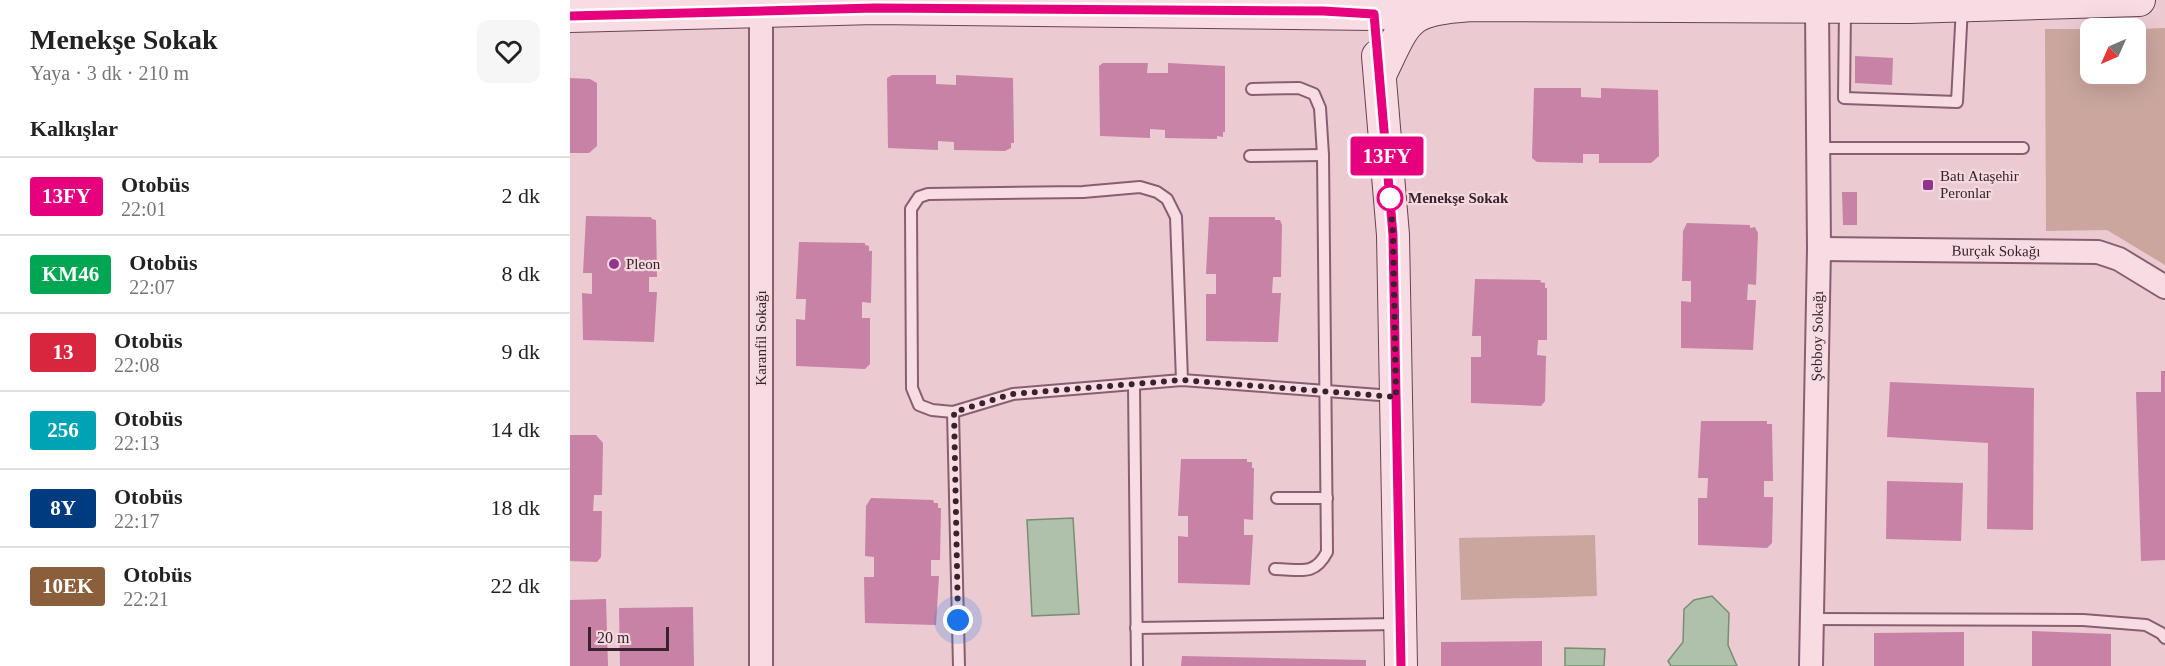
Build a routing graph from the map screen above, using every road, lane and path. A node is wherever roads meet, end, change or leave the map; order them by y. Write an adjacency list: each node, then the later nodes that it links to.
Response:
1 (2139, 0): 3 (street)
2 (1455, 4): 4 (street); 5 (street); 8 (street)
3 (1936, 4): 5 (street); 5 (lane)
4 (1374, 7): 6 (street); 8 (street)
5 (1831, 7): 10 (street, Şebboy Sokağı)
6 (761, 10): 7 (street); 28 (street, Karanfil Sokağı)
7 (570, 16)
8 (1380, 75): 19 (street)
9 (1252, 89): 12 (lane)
10 (1818, 147): 11 (lane); 14 (street, Şebboy Sokağı)
11 (2023, 148)
12 (1323, 155): 13 (lane); 18 (lane)
13 (1250, 156)
14 (1819, 249): 15 (street, Burçak Sokağı); 24 (street, Şebboy Sokağı)
15 (2165, 287)
16 (1182, 380): 17 (lane); 18 (lane); 20 (lane)
17 (1134, 386): 20 (lane); 26 (lane)
18 (1326, 393): 19 (lane); 22 (lane)
19 (1396, 397): 25 (street)
20 (954, 412): 29 (lane)
21 (1277, 498): 22 (lane)
22 (1327, 498): 23 (lane)
23 (1275, 569)
24 (1812, 620): 27 (lane); 32 (street, Şebboy Sokağı)
25 (1400, 624): 26 (lane); 31 (street)
26 (1136, 628): 30 (lane)
27 (2165, 638)
28 (761, 666)
29 (959, 666)
30 (1137, 666)
31 (1401, 666)
32 (1811, 666)

